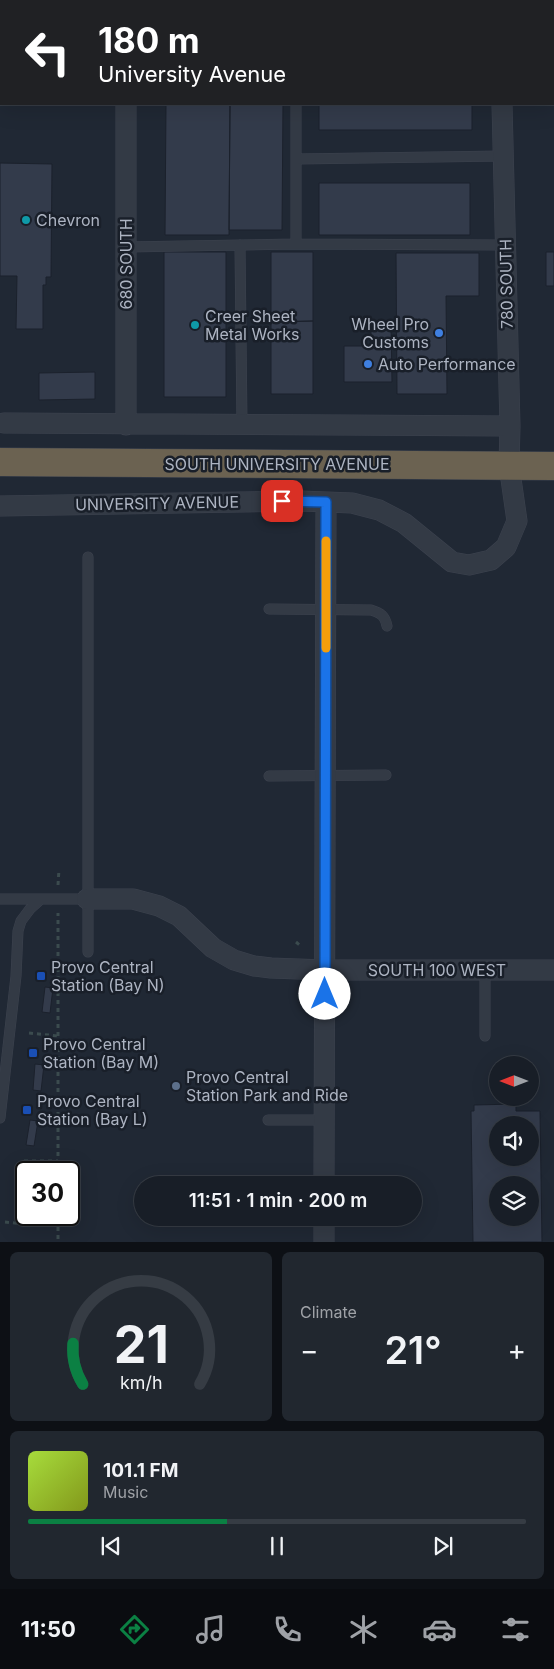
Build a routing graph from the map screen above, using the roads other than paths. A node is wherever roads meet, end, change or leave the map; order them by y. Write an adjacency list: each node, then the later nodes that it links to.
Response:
1 (126, 105): 9 (street, 680 SOUTH)
2 (296, 105): 5 (lane)
3 (502, 105): 4 (street, 780 SOUTH)
4 (503, 156): 5 (lane); 8 (street, 780 SOUTH)
5 (296, 159): 6 (lane)
6 (296, 244): 7 (lane); 8 (lane)
7 (240, 245): 9 (lane); 12 (lane)
8 (506, 245): 13 (street, 780 SOUTH)
9 (126, 247): 11 (street, 680 SOUTH)
10 (4, 423): 11 (street)
11 (126, 424): 12 (street)
12 (242, 425): 13 (street)
13 (510, 426): 15 (street, 780 SOUTH)
14 (5, 462): 15 (highway, SOUTH UNIVERSITY AVENUE)
15 (509, 465): 16 (highway, SOUTH UNIVERSITY AVENUE); 17 (street, UNIVERSITY AVENUE)
16 (554, 466)
17 (326, 502): 18 (street, UNIVERSITY AVENUE); 21 (street)
18 (0, 506)
19 (88, 557): 28 (lane)
20 (269, 609): 21 (lane)
21 (326, 609): 22 (lane); 23 (street)
22 (387, 626)
23 (325, 775): 24 (lane); 25 (lane); 30 (street)
24 (386, 775)
25 (269, 776)
26 (0, 899): 27 (lane, SOUTH 100 WEST)
27 (41, 899): 28 (lane, SOUTH 100 WEST); 34 (lane)
28 (87, 899): 29 (lane); 30 (street, SOUTH 100 WEST)
29 (88, 952)
30 (325, 970): 31 (street, SOUTH 100 WEST); 36 (street)
31 (484, 970): 32 (street, SOUTH 100 WEST); 33 (lane)
32 (554, 970)
33 (485, 1036)
34 (0, 1118)
35 (268, 1120): 36 (lane)
36 (324, 1120): 37 (street)
37 (324, 1176)
38 (324, 1226): 39 (street)
39 (324, 1242)

